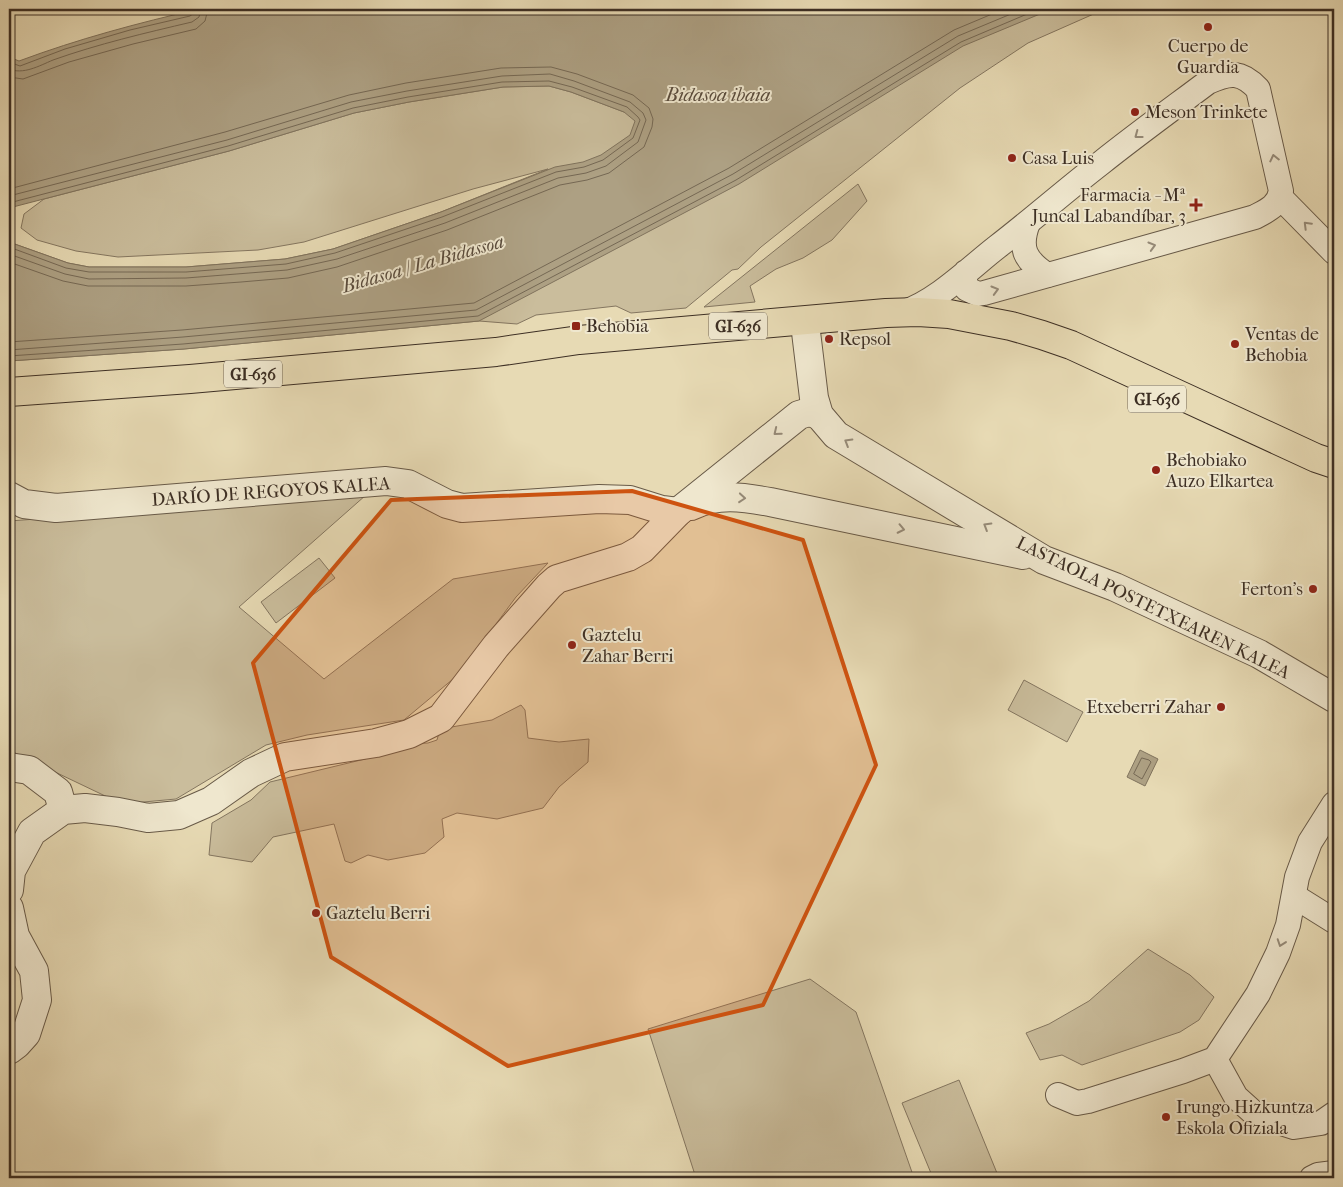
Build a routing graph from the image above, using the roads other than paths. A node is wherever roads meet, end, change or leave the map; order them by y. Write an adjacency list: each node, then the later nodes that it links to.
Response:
1 (1280, 197): 2 (street, one-way to 2); 3 (street, one-way to 1); 5 (street, one-way to 1)
2 (1028, 223): 4 (street); 5 (street)
3 (1334, 252)
4 (966, 272): 5 (street, one-way to 5); 6 (street)
5 (1047, 275)
6 (902, 312): 7 (main road, GI-636); 9 (main road, GI-636)
7 (979, 325): 8 (main road, GI-636); 12 (main road, GI-636); 13 (main road, GI-636)
8 (806, 332): 9 (main road, GI-636); 11 (street, LASTAOLA POSTETXEAREN KALEA)
9 (496, 352): 10 (main road, GI-636)
10 (9, 392)
11 (819, 415): 15 (street, one-way to 15); 16 (street, LASTAOLA POSTETXEAREN KALEA, one-way to 11)
12 (1334, 464)
13 (1334, 478)
14 (9, 496): 15 (street, DARÍO DE REGOYOS KALEA)
15 (678, 512): 16 (street, one-way to 16); 20 (street)
16 (1044, 560): 17 (street, LASTAOLA POSTETXEAREN KALEA)
17 (1334, 698)
18 (9, 767): 20 (street)
19 (1334, 804): 22 (street)
20 (63, 810): 21 (street)
21 (9, 890)
22 (1294, 896): 24 (street); 26 (street, one-way to 26)
23 (9, 908): 25 (street)
24 (1334, 921)
25 (9, 1050)
26 (1215, 1059): 27 (street); 28 (street)
27 (1058, 1095)
28 (1334, 1114)
29 (1334, 1173): 30 (street)
30 (1312, 1178)

